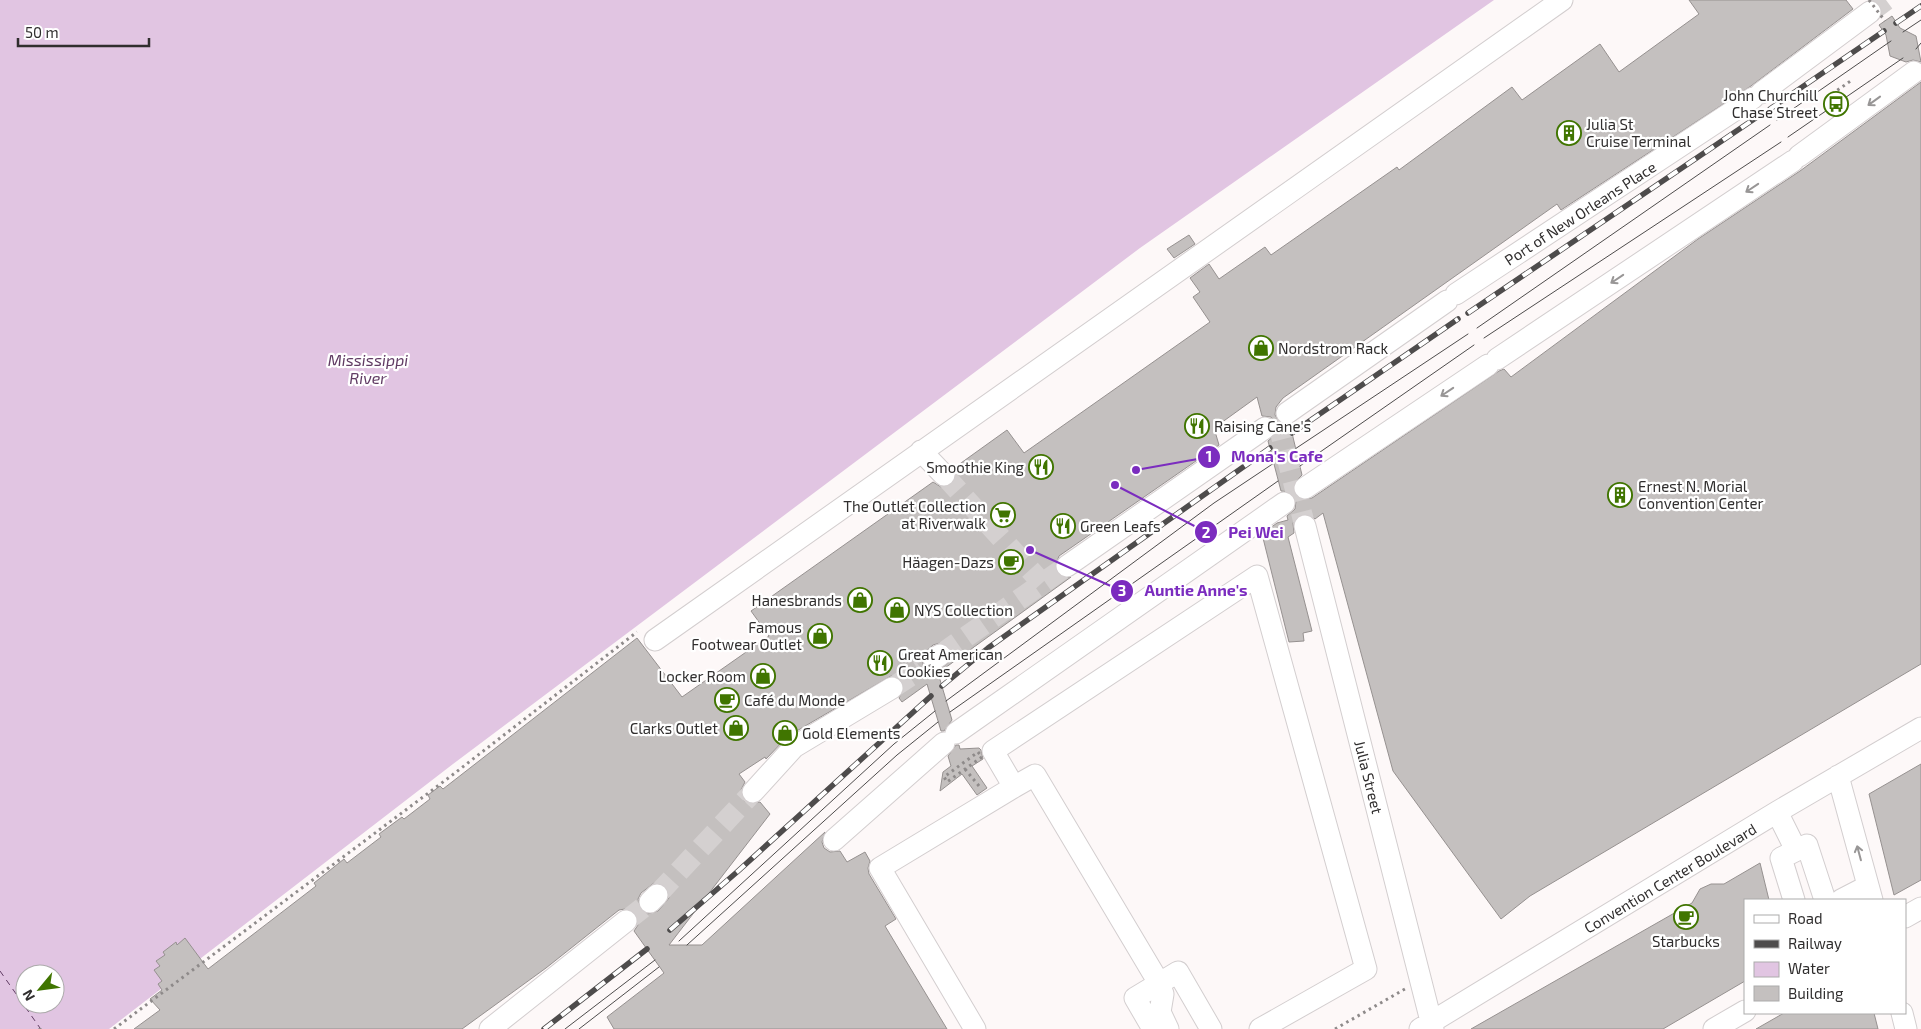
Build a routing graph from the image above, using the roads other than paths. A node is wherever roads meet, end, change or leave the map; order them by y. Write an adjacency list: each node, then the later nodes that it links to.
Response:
1 (1562, 0): 6 (street)
2 (1875, 11): 4 (street, Port of New Orleans Place)
3 (1914, 72): 8 (street, one-way to 8)
4 (1286, 413)
5 (1265, 428): 11 (street)
6 (921, 451): 7 (street); 12 (street)
7 (944, 475)
8 (1305, 488)
9 (1284, 503): 19 (street)
10 (1305, 526): 31 (street, Julia Street)
11 (1067, 566)
12 (655, 640)
13 (892, 688): 17 (street)
14 (1921, 728): 15 (street, Convention Center Boulevard)
15 (1838, 776): 18 (street, Convention Center Boulevard); 21 (street, one-way to 15)
16 (1014, 786): 28 (street); 33 (street); 38 (street)
17 (753, 792)
18 (1777, 812): 20 (street); 31 (street, Convention Center Boulevard)
19 (834, 840)
20 (1796, 850): 22 (street); 23 (street)
21 (1870, 893): 24 (street)
22 (1794, 899)
23 (1824, 899)
24 (1845, 899)
25 (1921, 908): 26 (street)
26 (1906, 917)
27 (626, 921): 32 (street)
28 (1161, 989): 34 (street); 35 (street); 36 (street); 37 (street)
29 (1744, 1012): 39 (street)
30 (1902, 1014): 40 (street)
31 (1428, 1027)
32 (490, 1029)
33 (975, 1029)
34 (1153, 1029)
35 (1168, 1029)
36 (1194, 1029)
37 (1211, 1029)
38 (1260, 1029)
39 (1714, 1029)
40 (1906, 1029)

